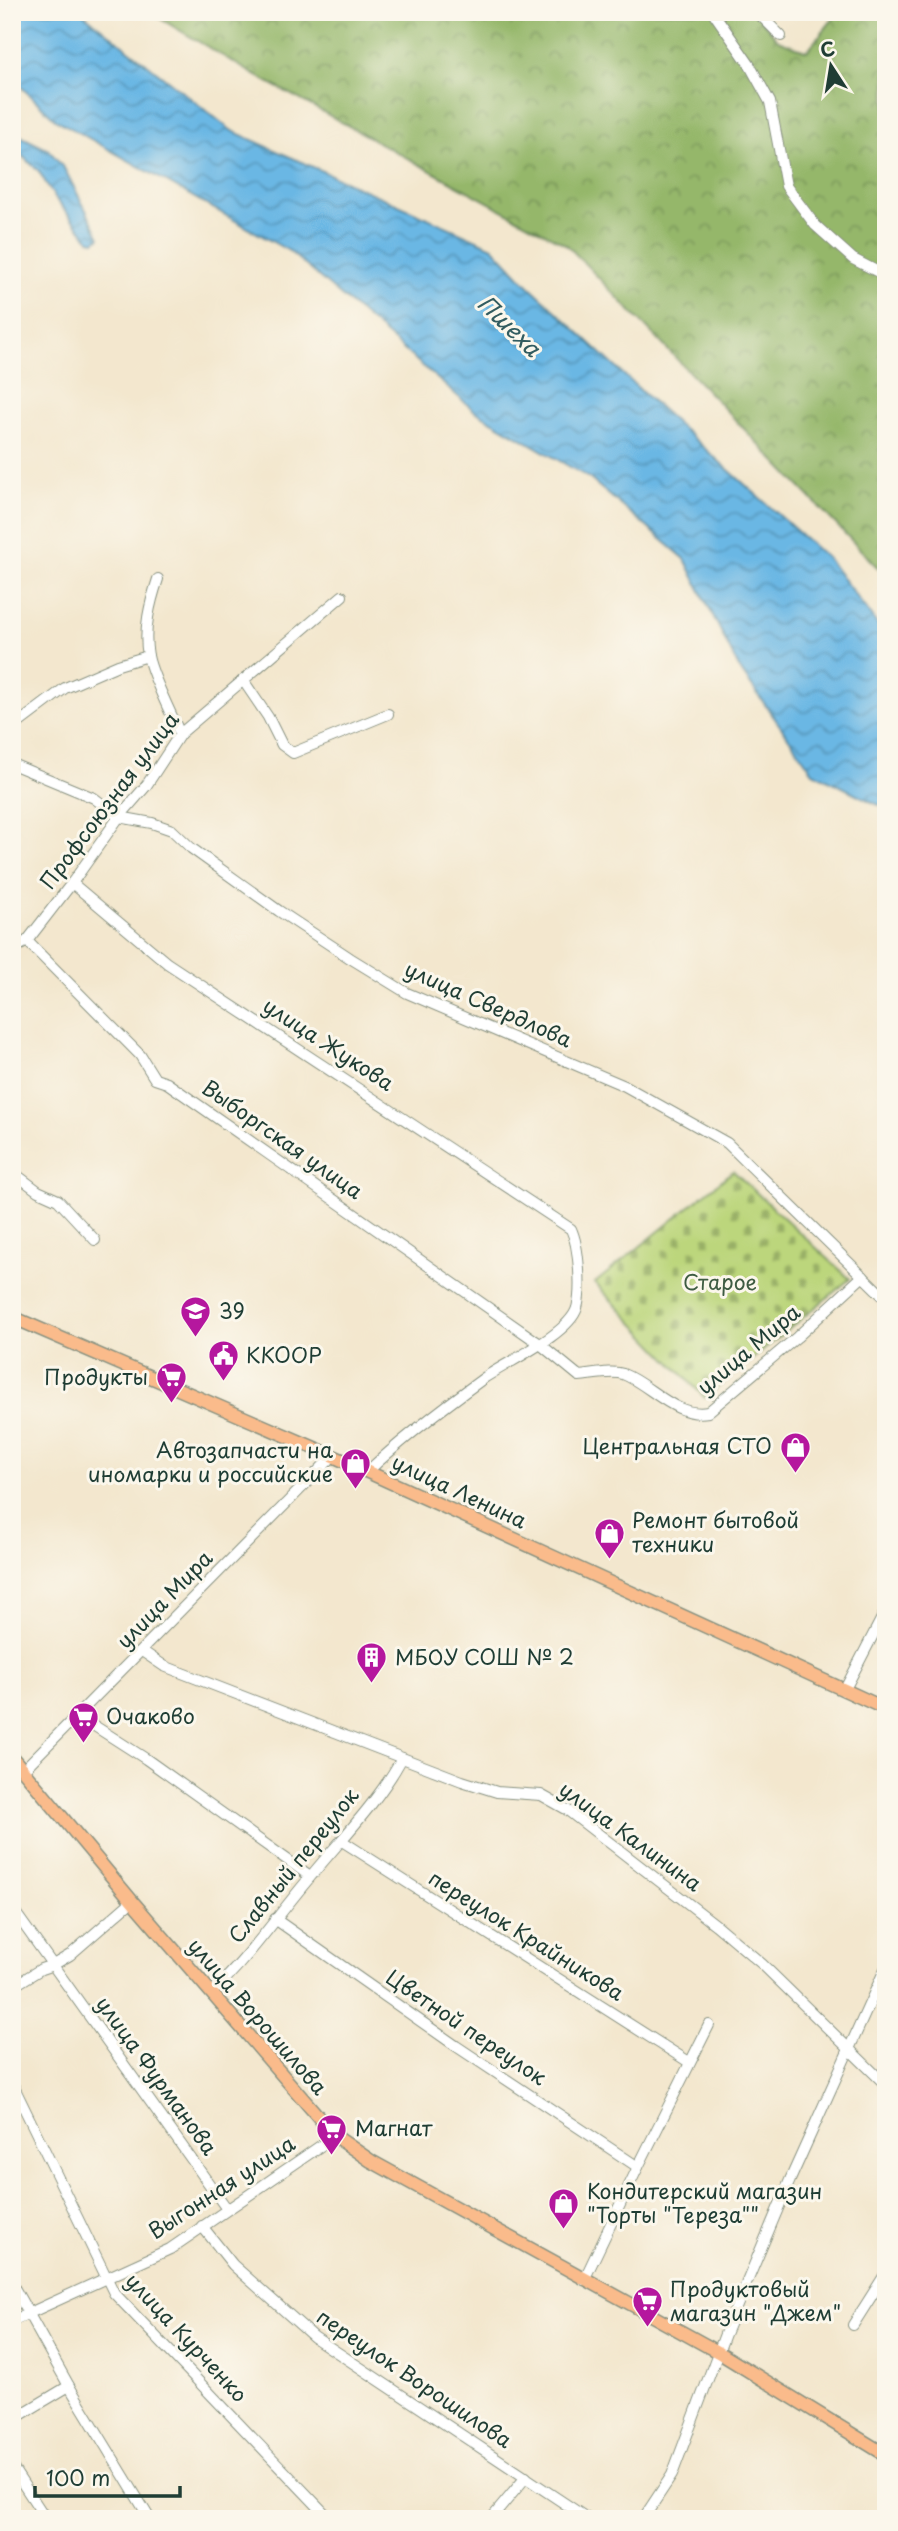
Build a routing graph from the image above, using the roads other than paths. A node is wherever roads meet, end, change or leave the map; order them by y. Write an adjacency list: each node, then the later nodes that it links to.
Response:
1 (713, 12): 4 (street)
2 (757, 12): 3 (street)
3 (781, 36)
4 (886, 276)
5 (158, 579): 7 (street)
6 (342, 596): 8 (street, Профсоюзная улица)
7 (148, 656): 10 (street); 11 (street)
8 (243, 680): 9 (street); 11 (street, Профсоюзная улица)
9 (388, 714)
10 (12, 728)
11 (180, 734): 13 (street, Профсоюзная улица)
12 (12, 764): 13 (street, улица Свердлова)
13 (119, 817): 14 (street, Профсоюзная улица); 19 (street, улица Свердлова)
14 (72, 883): 15 (street, Профсоюзная улица); 22 (street, улица Жукова)
15 (27, 941): 16 (street, Профсоюзная улица); 22 (street, Выборгская улица)
16 (12, 950)
17 (12, 1177): 18 (street)
18 (94, 1240)
19 (863, 1276): 20 (street, улица Свердлова); 22 (street, улица Мира)
20 (886, 1299)
21 (12, 1317): 23 (main road, улица Ленина)
22 (540, 1344): 24 (street)
23 (333, 1456): 24 (main road, улица Ленина); 26 (street, улица Мира)
24 (367, 1472): 27 (main road, улица Ленина)
25 (886, 1610): 27 (street)
26 (142, 1651): 29 (street, улица Мира); 31 (street, улица Калинина)
27 (844, 1691): 28 (main road, улица Ленина)
28 (886, 1709)
29 (79, 1716): 32 (street, улица Мира); 34 (street)
30 (12, 1756): 32 (main road, улица Ворошилова)
31 (402, 1758): 33 (street, Славный переулок); 43 (street, улица Калинина)
32 (23, 1770): 35 (main road, улица Ворошилова)
33 (342, 1841): 34 (street, Славный переулок); 44 (street, переулок Крайникова)
34 (310, 1876): 37 (street, Славный переулок)
35 (132, 1901): 38 (street); 41 (main road, улица Ворошилова)
36 (12, 1908): 38 (street, улица Фурманова)
37 (275, 1919): 41 (street, Славный переулок); 48 (street, Цветной переулок)
38 (54, 1965): 40 (street); 49 (street, улица Фурманова)
39 (886, 1967): 43 (street)
40 (12, 1987)
41 (211, 1993): 47 (main road, улица Ворошилова)
42 (709, 2025): 44 (street)
43 (848, 2048): 46 (street, улица Калинина); 58 (street)
44 (689, 2062): 48 (street)
45 (12, 2082): 52 (street, улица Курченко)
46 (886, 2085)
47 (335, 2136): 49 (street, Выгонная улица); 53 (main road, улица Ворошилова)
48 (638, 2166): 53 (street)
49 (228, 2209): 50 (street, Выгонная улица)
50 (202, 2226): 52 (street, Выгонная улица); 63 (street, переулок Ворошилова)
51 (886, 2273): 57 (street)
52 (105, 2277): 55 (street, Выгонная улица); 66 (street, улица Курченко)
53 (584, 2280): 58 (main road, улица Ворошилова)
54 (12, 2284): 55 (street)
55 (29, 2315): 56 (street, Выгонная улица); 59 (street)
56 (12, 2321)
57 (853, 2325)
58 (718, 2353): 61 (main road, улица Ворошилова); 69 (street)
59 (69, 2386): 60 (street); 65 (street)
60 (12, 2420)
61 (886, 2455)
62 (12, 2467): 64 (street)
63 (526, 2477): 67 (street); 68 (street, переулок Ворошилова)
64 (46, 2519)
65 (150, 2519)
66 (330, 2519)
67 (491, 2519)
68 (588, 2519)
69 (643, 2519)

